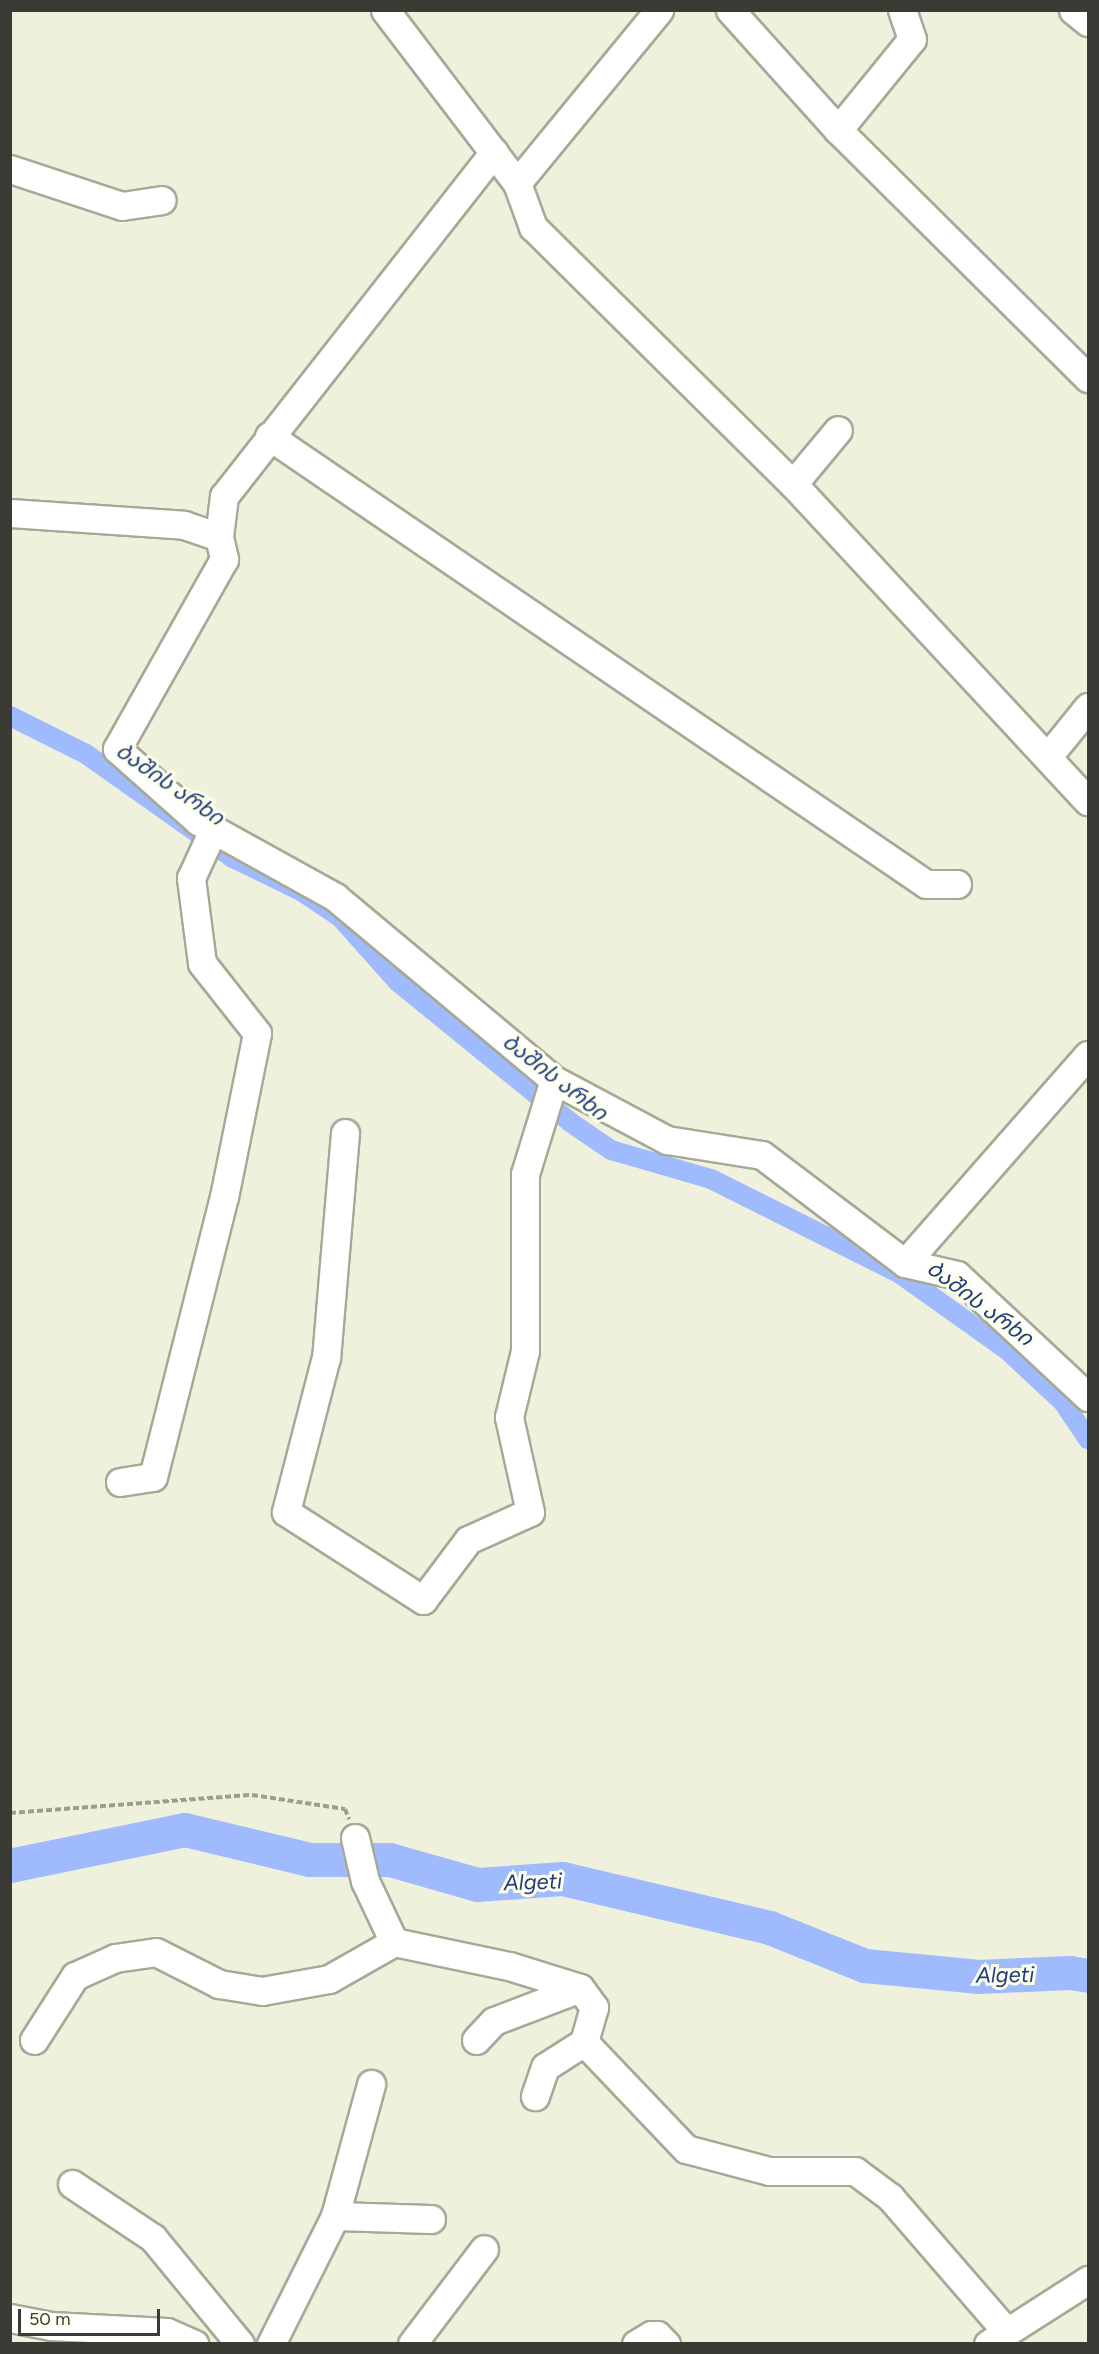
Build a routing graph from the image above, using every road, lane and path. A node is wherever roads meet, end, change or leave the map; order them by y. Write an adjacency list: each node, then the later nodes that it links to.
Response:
1 (385, 10): 8 (street)
2 (659, 10): 10 (street)
3 (730, 10): 7 (street)
4 (902, 10): 7 (street)
5 (1073, 10): 6 (street)
6 (1089, 22)
7 (838, 130): 12 (street)
8 (494, 152): 10 (street); 14 (street)
9 (10, 169): 11 (street)
10 (517, 183): 15 (street)
11 (162, 200)
12 (1089, 378)
13 (838, 430): 15 (street)
14 (269, 436): 17 (street); 22 (street)
15 (793, 483): 19 (street)
16 (10, 513): 17 (street)
17 (219, 537): 21 (street)
18 (1089, 707): 19 (street)
19 (1049, 755): 20 (street)
20 (1089, 801)
21 (213, 830): 24 (street); 28 (street)
22 (957, 884)
23 (1089, 1055): 26 (street)
24 (554, 1080): 25 (street); 26 (street)
25 (345, 1133)
26 (905, 1263): 27 (street)
27 (1089, 1397)
28 (120, 1482)
29 (10, 1813): 30 (path)
30 (355, 1838): 31 (street)
31 (394, 1942): 32 (street); 33 (street)
32 (580, 1988): 34 (street); 35 (street)
33 (34, 2040)
34 (476, 2040)
35 (584, 2042): 37 (street); 44 (street)
36 (371, 2084): 39 (street)
37 (535, 2096)
38 (72, 2184): 46 (street)
39 (335, 2216): 40 (street); 47 (street)
40 (431, 2219)
41 (484, 2249): 48 (street)
42 (1089, 2280): 44 (street)
43 (10, 2318): 45 (street)
44 (1011, 2336)
45 (194, 2343)
46 (240, 2343)
47 (271, 2343)
48 (412, 2343)
49 (636, 2343): 50 (street)
50 (666, 2343)

